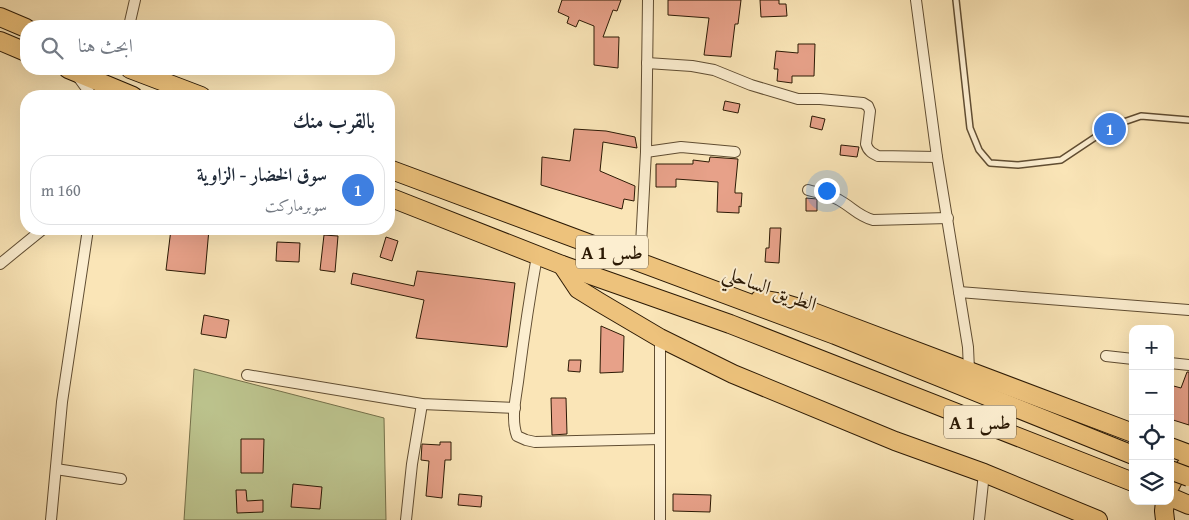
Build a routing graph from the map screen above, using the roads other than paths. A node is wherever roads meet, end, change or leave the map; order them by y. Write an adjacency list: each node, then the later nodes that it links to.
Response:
1 (135, 0): 6 (street)
2 (648, 0): 10 (street)
3 (916, 0): 20 (street)
4 (956, 0): 17 (lane)
5 (0, 17): 7 (highway)
6 (130, 20)
7 (20, 25)
8 (0, 41): 9 (highway)
9 (20, 49)
10 (647, 63): 18 (street); 20 (street)
11 (75, 75): 14 (street)
12 (83, 75): 15 (highway)
13 (146, 75): 16 (highway)
14 (87, 90)
15 (119, 90)
16 (185, 90)
17 (1189, 120)
18 (646, 152): 19 (street); 28 (street)
19 (735, 152)
20 (937, 157): 24 (street)
21 (395, 171): 28 (highway, الطريق الساحلي / A 1 طس)
22 (808, 190): 24 (street)
23 (395, 199): 27 (highway)
24 (948, 218): 32 (street)
25 (36, 235): 29 (street)
26 (86, 235): 49 (street)
27 (537, 256): 30 (highway); 42 (street)
28 (640, 263): 31 (highway, الطريق الساحلي / A 1 طس)
29 (0, 264)
30 (562, 265): 34 (highway); 54 (highway, A 1 طس)
31 (717, 291): 39 (highway); 46 (highway, الطريق الساحلي / A 1 طس)
32 (959, 292): 33 (street); 39 (street)
33 (1189, 310)
34 (660, 338): 44 (street); 51 (highway)
35 (1106, 356): 36 (street)
36 (1129, 358)
37 (1174, 362): 38 (street)
38 (1189, 364)
39 (969, 370): 43 (highway)
40 (248, 374): 41 (street)
41 (422, 404): 42 (street); 60 (street)
42 (515, 408): 44 (street)
43 (1129, 431)
44 (660, 438): 61 (street)
45 (1174, 448): 47 (highway)
46 (1129, 453)
47 (1189, 454)
48 (1189, 463): 55 (highway)
49 (56, 469): 53 (street); 59 (street)
50 (1174, 471): 52 (highway, bridge)
51 (984, 473): 62 (street); 63 (highway)
52 (1189, 477)
53 (121, 479)
54 (1129, 480)
55 (1174, 480)
56 (1174, 499): 58 (highway)
57 (1165, 505): 64 (highway)
58 (1189, 505)
59 (52, 520)
60 (406, 520)
61 (660, 520)
62 (979, 520)
63 (1098, 520)
64 (1165, 520)

